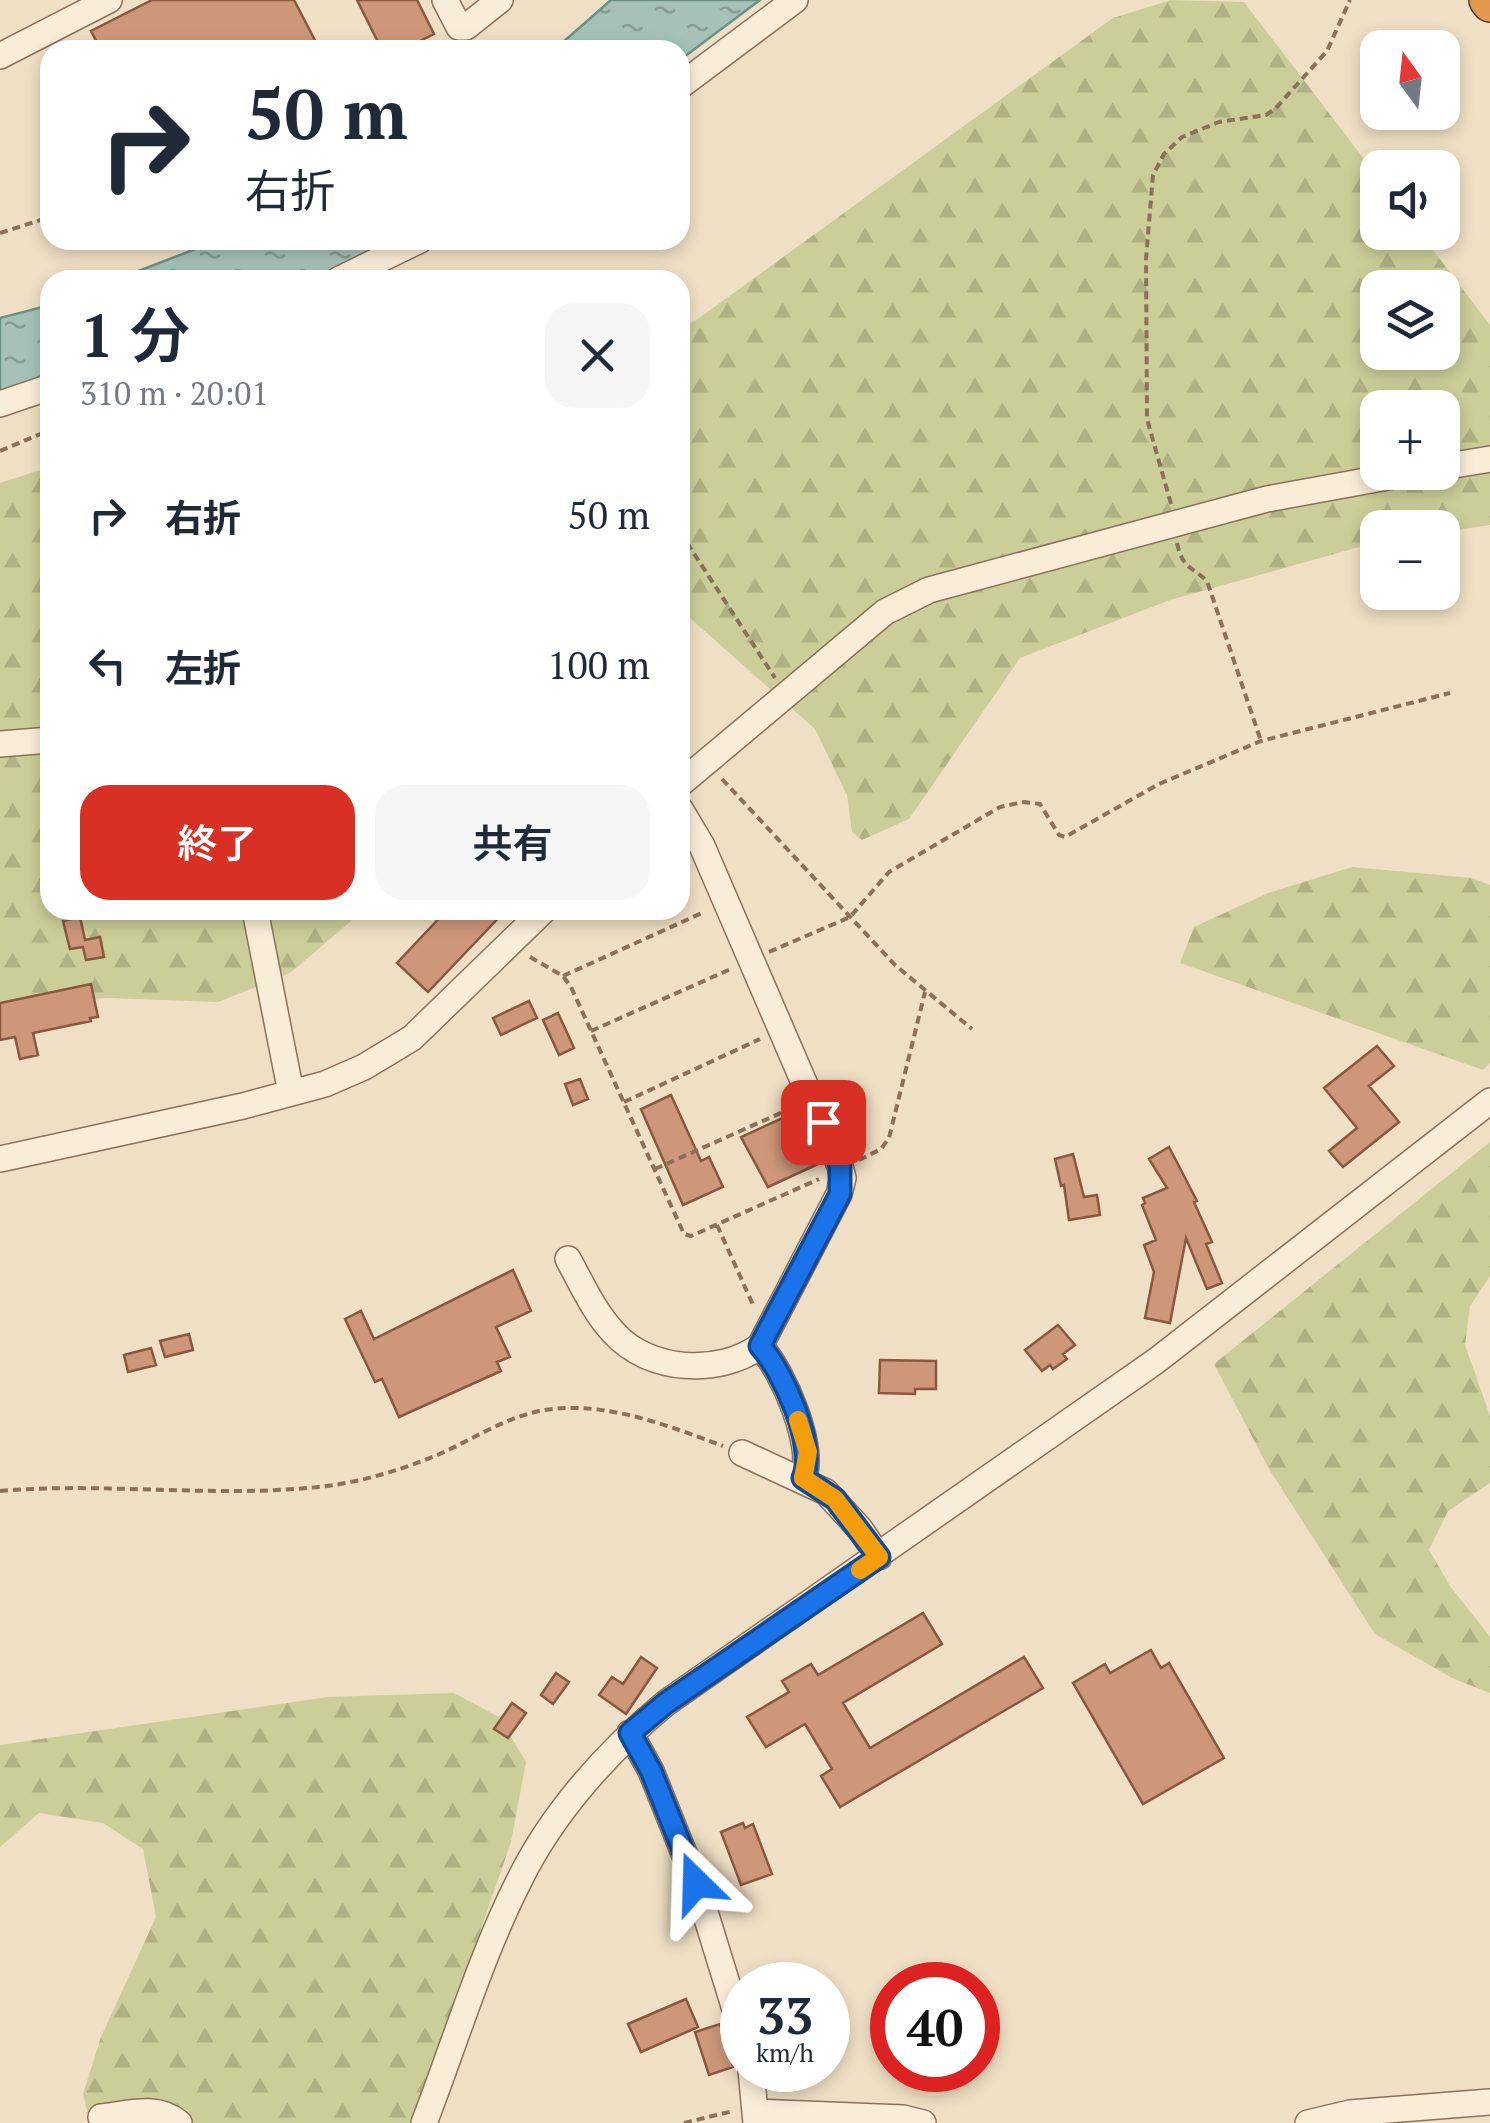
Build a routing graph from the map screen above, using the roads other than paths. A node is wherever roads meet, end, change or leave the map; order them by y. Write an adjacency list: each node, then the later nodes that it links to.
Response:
1 (109, 0): 5 (street)
2 (445, 0): 3 (street)
3 (500, 0)
4 (795, 0): 6 (street)
5 (0, 56)
6 (690, 79)
7 (400, 250): 8 (street)
8 (358, 270)
9 (40, 390): 10 (street)
10 (0, 404)
11 (1490, 459): 12 (street)
12 (1460, 465)
13 (1360, 482): 16 (street)
14 (40, 741): 15 (street)
15 (0, 744)
16 (690, 776)
17 (690, 826): 24 (street)
18 (257, 920): 20 (street)
19 (534, 920): 20 (street)
20 (291, 1094): 22 (street)
21 (1490, 1102): 27 (street)
22 (0, 1159)
23 (568, 1259): 24 (street)
24 (764, 1340): 26 (street)
25 (742, 1453): 26 (street)
26 (803, 1478): 27 (street)
27 (879, 1557): 28 (street)
28 (630, 1733): 29 (street); 36 (street)
29 (720, 1962)
30 (754, 2092): 33 (street)
31 (1490, 2102): 34 (street)
32 (102, 2117): 35 (street)
33 (756, 2117): 37 (street)
34 (1321, 2122)
35 (179, 2123)
36 (424, 2123)
37 (922, 2123)

